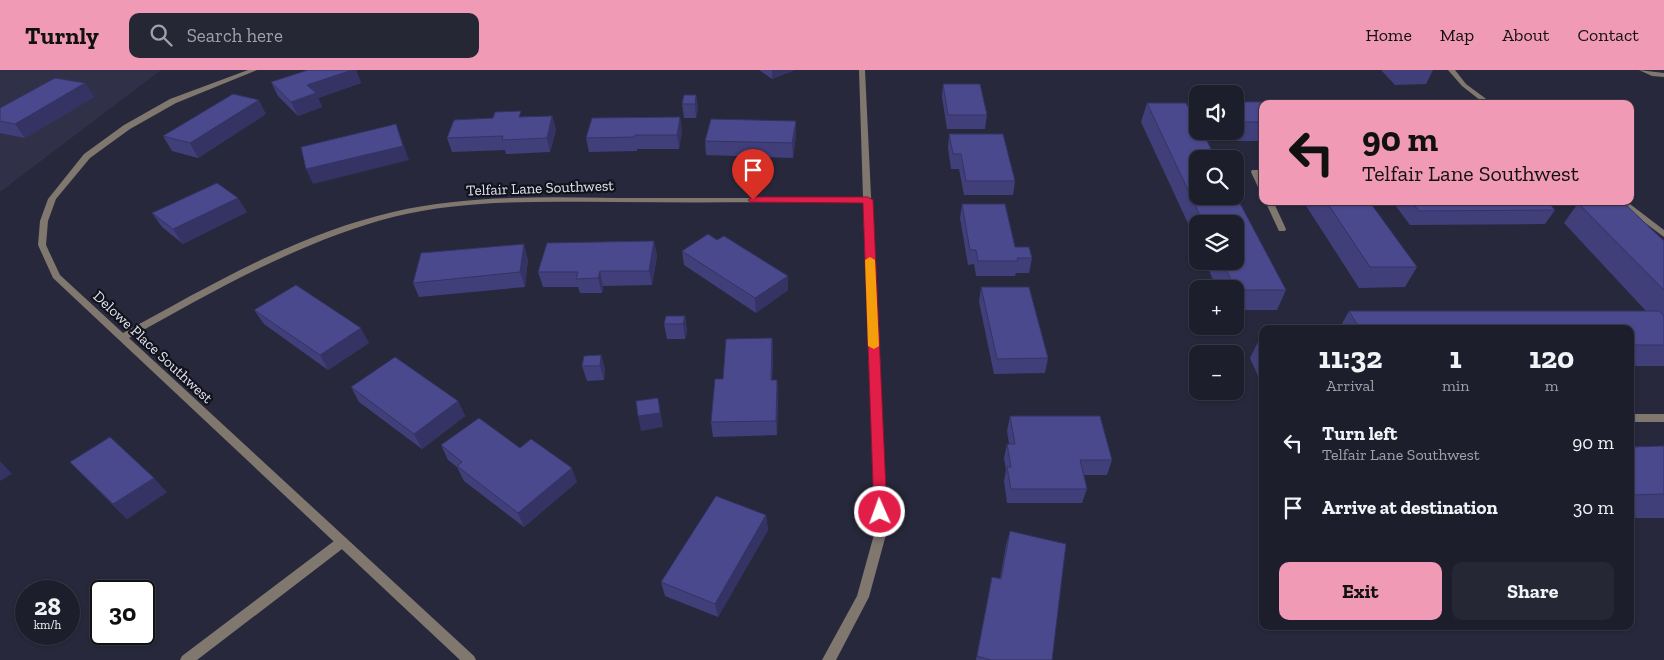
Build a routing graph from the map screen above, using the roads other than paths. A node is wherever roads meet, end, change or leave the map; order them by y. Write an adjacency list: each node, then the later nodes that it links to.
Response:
1 (254, 70): 14 (street, Delowe Place Southwest)
2 (862, 70): 9 (street)
3 (1451, 70): 6 (street)
4 (1642, 70): 5 (street)
5 (1664, 75)
6 (1485, 100)
7 (1259, 172): 8 (street)
8 (1259, 181)
9 (868, 200): 14 (street, Telfair Lane Southwest); 20 (street)
10 (1271, 205): 12 (street)
11 (1625, 205): 13 (street)
12 (1282, 229)
13 (1664, 234)
14 (121, 338): 17 (street, Delowe Place Southwest)
15 (1634, 418): 16 (street)
16 (1664, 418)
17 (342, 542): 18 (street); 19 (street, Delowe Place Southwest)
18 (187, 660)
19 (469, 660)
20 (828, 660)

